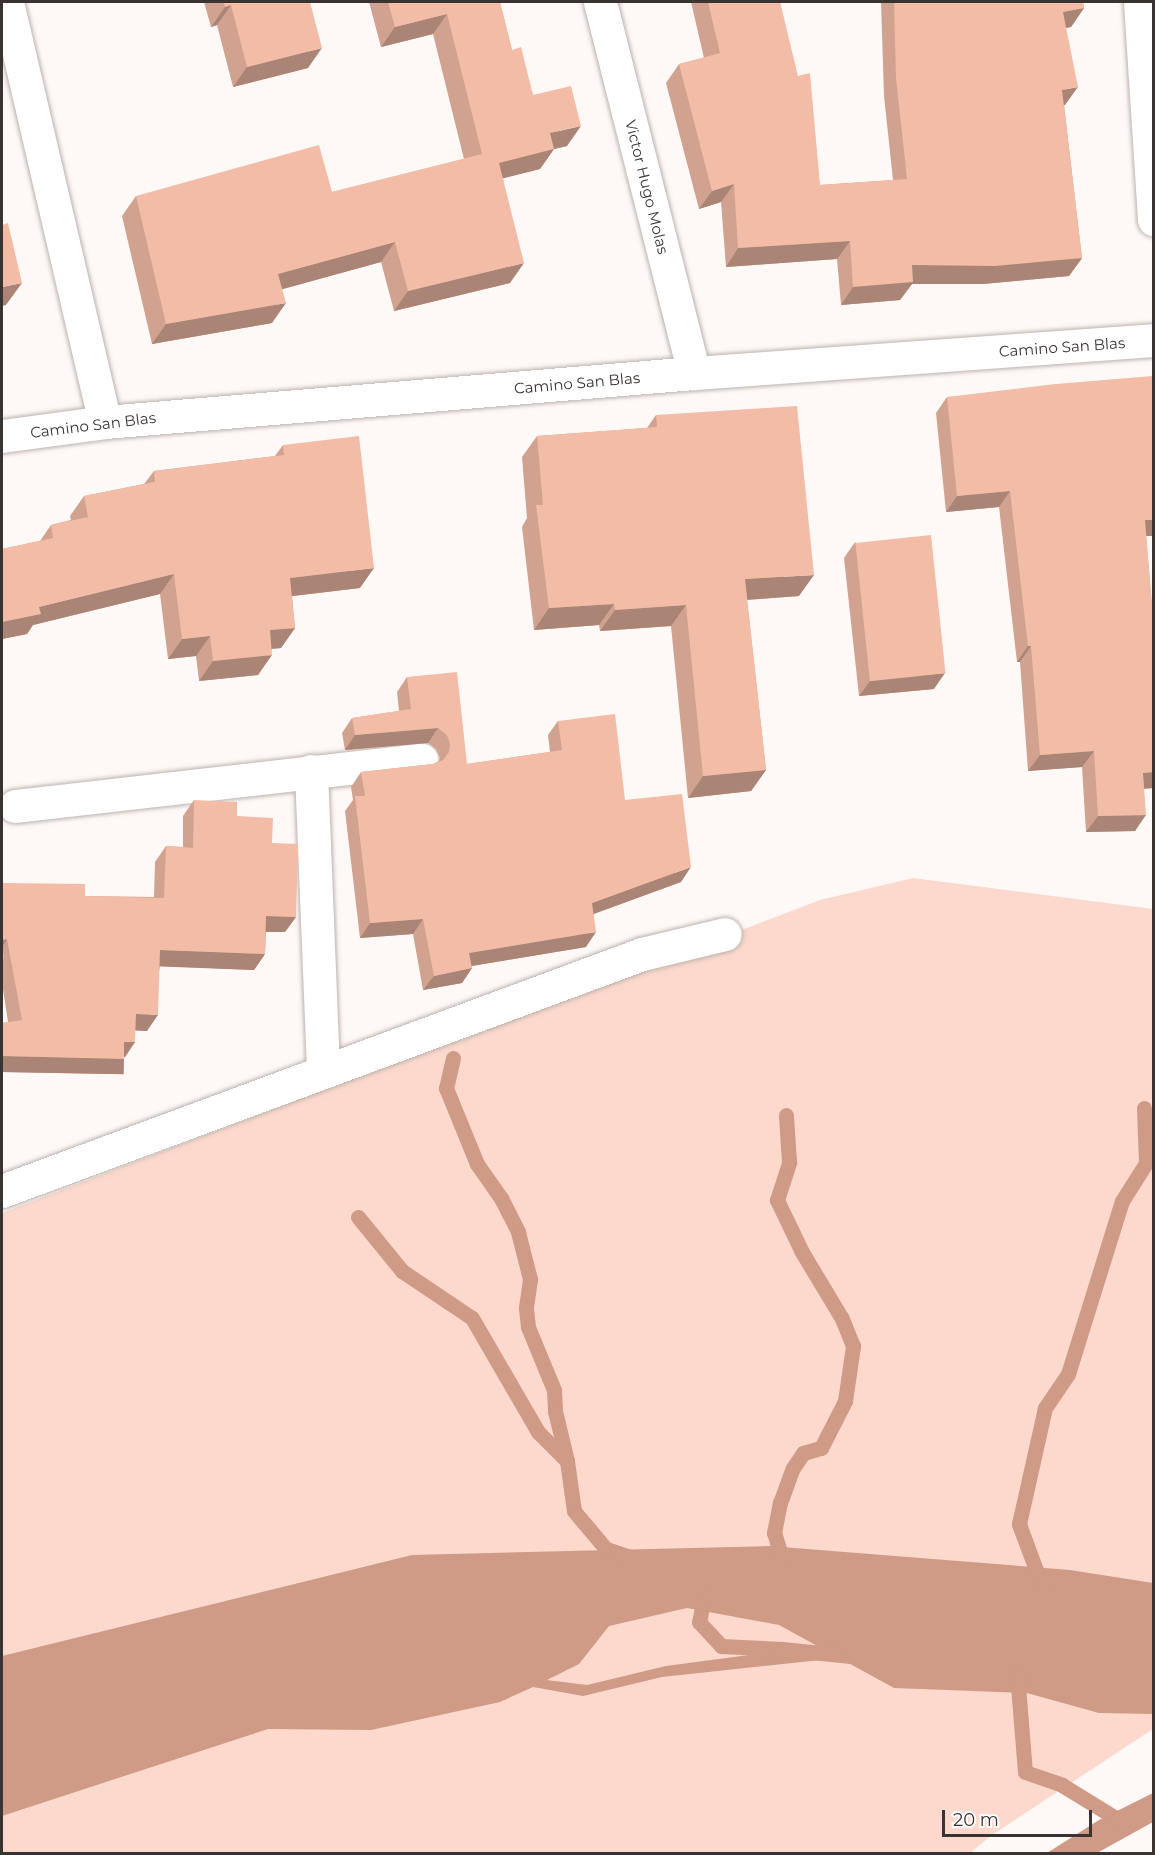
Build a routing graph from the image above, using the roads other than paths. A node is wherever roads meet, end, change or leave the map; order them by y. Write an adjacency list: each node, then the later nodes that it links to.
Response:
1 (7, 2): 7 (street)
2 (600, 2): 6 (street, Victor Hugo Molas)
3 (1140, 2): 4 (street)
4 (1154, 220)
5 (1154, 340): 6 (street, Camino San Blas)
6 (694, 373): 7 (street, Camino San Blas)
7 (105, 422): 8 (street, Camino San Blas)
8 (2, 436)
9 (421, 760): 10 (street)
10 (311, 771): 11 (street); 13 (street)
11 (15, 806)
12 (725, 934): 13 (street)
13 (323, 1072): 14 (street)
14 (2, 1191)

